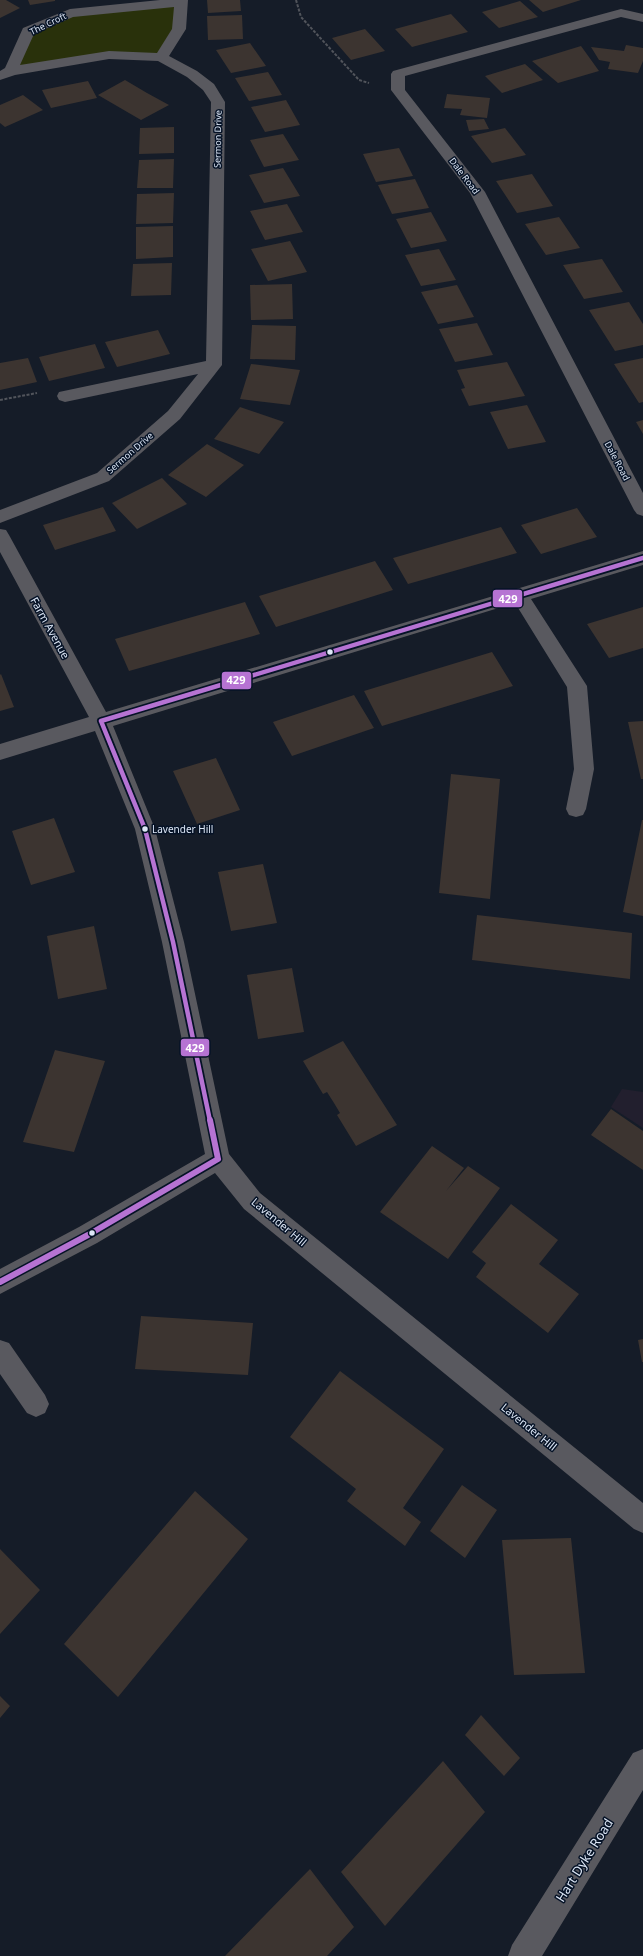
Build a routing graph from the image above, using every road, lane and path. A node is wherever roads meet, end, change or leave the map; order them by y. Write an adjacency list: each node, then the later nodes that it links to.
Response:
1 (296, 0): 8 (path)
2 (181, 1): 6 (street, The Croft); 7 (street, The Croft)
3 (643, 4): 4 (street)
4 (620, 13): 5 (street); 8 (street)
5 (643, 18)
6 (161, 57): 7 (street, Sermon Drive); 9 (street, Sermon Drive)
7 (5, 74)
8 (398, 90): 11 (street, Dale Road)
9 (214, 365): 10 (street); 12 (street, Sermon Drive)
10 (65, 396)
11 (643, 510)
12 (0, 517)
13 (0, 536): 16 (street, Farm Avenue)
14 (643, 558): 15 (street)
15 (520, 596): 16 (street); 18 (street)
16 (101, 721): 17 (street); 19 (street, Lavender Hill)
17 (0, 752)
18 (576, 809)
19 (218, 1159): 20 (street); 23 (street, Lavender Hill)
20 (0, 1282)
21 (0, 1352): 22 (street)
22 (36, 1404)
23 (643, 1520)
24 (643, 1763): 25 (street, Hart Dyke Road)
25 (523, 1956)

